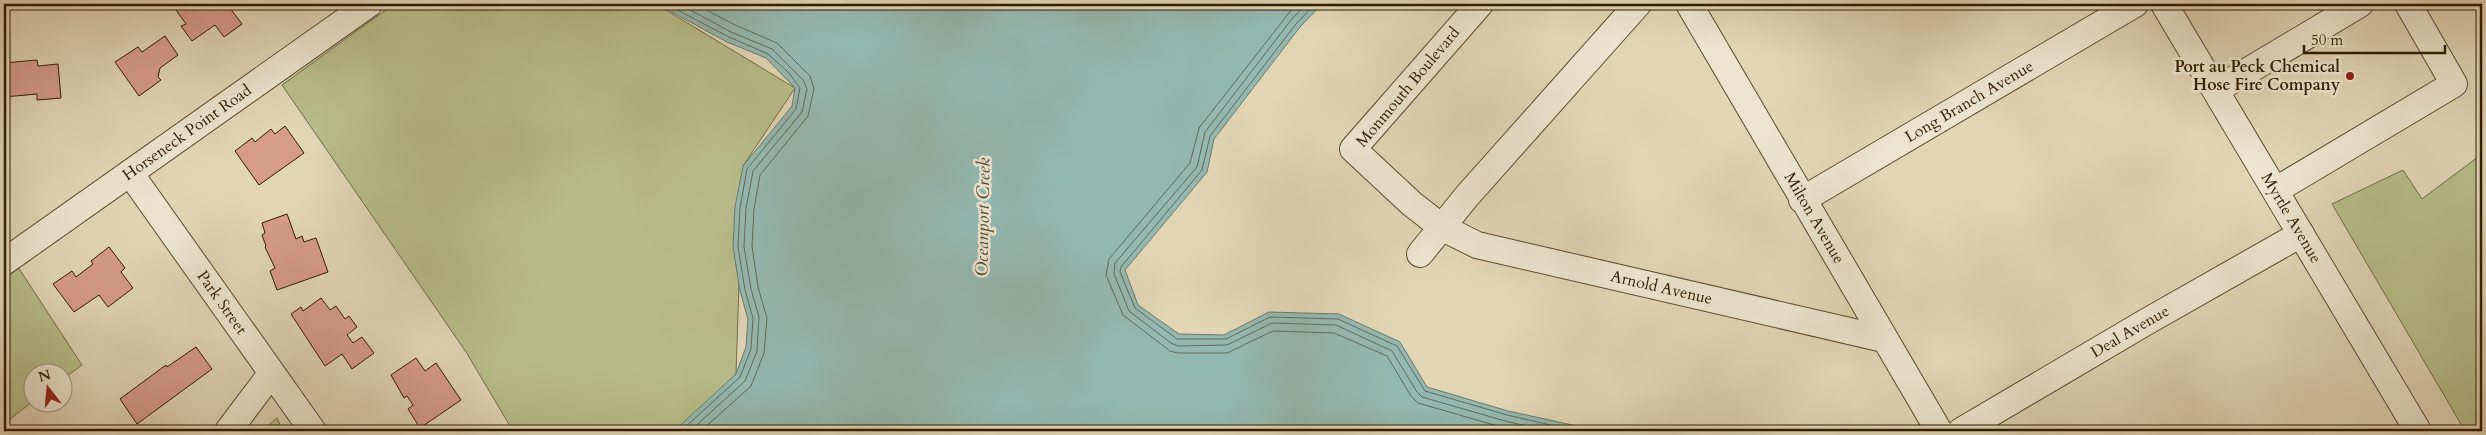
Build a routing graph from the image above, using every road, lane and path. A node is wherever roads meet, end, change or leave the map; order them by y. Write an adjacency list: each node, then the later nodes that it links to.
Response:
1 (369, 4): 10 (street, Horseneck Point Road)
2 (1480, 4): 13 (street, Monmouth Boulevard)
3 (1638, 4): 13 (street)
4 (1689, 4): 12 (street, Milton Avenue)
5 (2135, 4): 12 (street, Long Branch Avenue)
6 (2164, 4): 9 (street, Myrtle Avenue)
7 (2360, 4): 9 (street)
8 (2408, 4): 11 (street)
9 (2216, 90): 11 (street, Myrtle Avenue)
10 (130, 173): 16 (street, Horseneck Point Road); 18 (street, Park Street)
11 (2276, 190): 14 (street, Myrtle Avenue)
12 (1802, 200): 17 (street, Milton Avenue)
13 (1443, 228): 15 (street); 17 (street, Arnold Avenue)
14 (2302, 234): 22 (street, Deal Avenue); 23 (street, Myrtle Avenue)
15 (1420, 254)
16 (4, 262)
17 (1884, 339): 21 (street, Milton Avenue)
18 (271, 374): 19 (street); 20 (street, Park Street)
19 (228, 431)
20 (313, 431)
21 (1939, 431)
22 (1961, 431)
23 (2418, 431)

